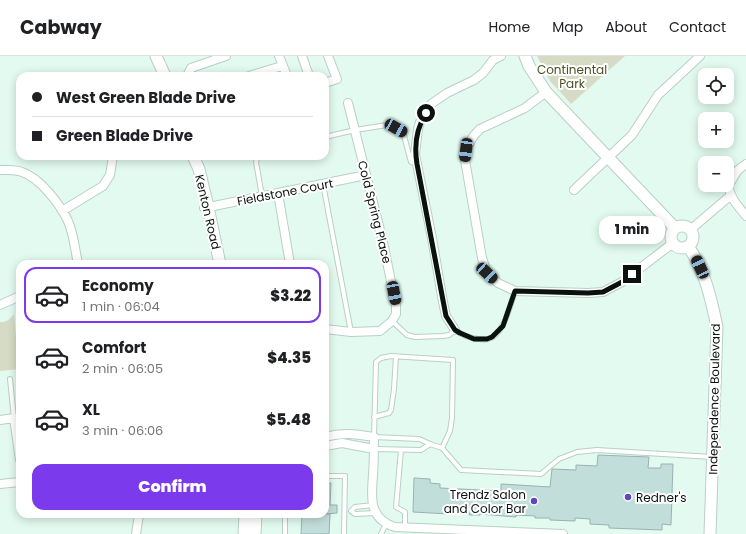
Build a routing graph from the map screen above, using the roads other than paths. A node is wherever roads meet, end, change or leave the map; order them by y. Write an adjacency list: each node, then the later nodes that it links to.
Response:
1 (156, 56): 10 (street)
2 (226, 56): 11 (street)
3 (279, 56): 9 (street)
4 (302, 56): 14 (street)
5 (328, 56): 15 (street)
6 (498, 56): 24 (street)
7 (525, 56): 16 (street)
8 (700, 56): 20 (street)
9 (282, 66): 12 (street); 13 (street)
10 (164, 72)
11 (189, 72)
12 (262, 72)
13 (284, 72)
14 (308, 72)
15 (329, 82)
16 (546, 92): 20 (street); 44 (street)
17 (348, 103): 18 (street, Cold Spring Place)
18 (355, 130): 19 (lane); 24 (lane); 27 (street, Cold Spring Place)
19 (329, 136)
20 (608, 157): 29 (street); 36 (street)
21 (112, 160): 34 (street)
22 (194, 160): 33 (street, Kenton Road)
23 (257, 160): 31 (lane)
24 (417, 164): 49 (street)
25 (746, 164): 32 (street)
26 (0, 170): 34 (street)
27 (366, 175): 28 (street, Fieldstone Court); 47 (street, Cold Spring Place)
28 (323, 184): 30 (street, Fieldstone Court); 50 (lane)
29 (574, 190)
30 (278, 194): 31 (street, Fieldstone Court); 43 (street)
31 (262, 196): 33 (street, Fieldstone Court)
32 (730, 196): 35 (street); 37 (street)
33 (206, 207): 41 (street, Kenton Road); 42 (street, Kenton Road)
34 (62, 211): 40 (street)
35 (746, 216)
36 (675, 228): 37 (street); 38 (street)
37 (690, 230): 39 (street)
38 (673, 243): 39 (street); 44 (street)
39 (688, 246): 64 (street, Independence Boulevard)
40 (77, 260)
41 (214, 260)
42 (219, 260)
43 (289, 260)
44 (515, 291): 49 (lane)
45 (16, 298): 46 (street)
46 (0, 305)
47 (392, 321): 49 (lane); 50 (street)
48 (329, 329): 50 (street)
49 (455, 330)
50 (351, 332)
51 (396, 356): 53 (lane); 53 (lane); 61 (lane)
52 (10, 378): 54 (lane)
53 (374, 417): 58 (lane)
54 (14, 418): 55 (street); 56 (street)
55 (0, 420)
56 (16, 432)
57 (329, 436): 58 (street)
58 (374, 437): 59 (lane); 62 (street)
59 (430, 444): 61 (lane); 63 (lane)
60 (329, 445): 62 (street)
61 (442, 448): 64 (lane)
62 (374, 449): 63 (lane); 68 (street)
63 (401, 450): 76 (lane)
64 (713, 458): 85 (street, Independence Boulevard)
65 (329, 476): 69 (lane)
66 (16, 482): 67 (street)
67 (0, 484)
68 (374, 509): 70 (lane); 70 (lane); 75 (street)
69 (345, 511): 70 (lane); 82 (lane)
70 (351, 511)
71 (138, 518): 78 (street)
72 (245, 518): 79 (street)
73 (256, 518): 80 (street)
74 (285, 518): 81 (lane)
75 (386, 524): 76 (street); 83 (lane)
76 (405, 527): 77 (street)
77 (473, 532): 84 (street)
78 (136, 534)
79 (244, 534)
80 (255, 534)
81 (285, 534)
82 (344, 534)
83 (381, 534)
84 (563, 534)
85 (710, 534)

